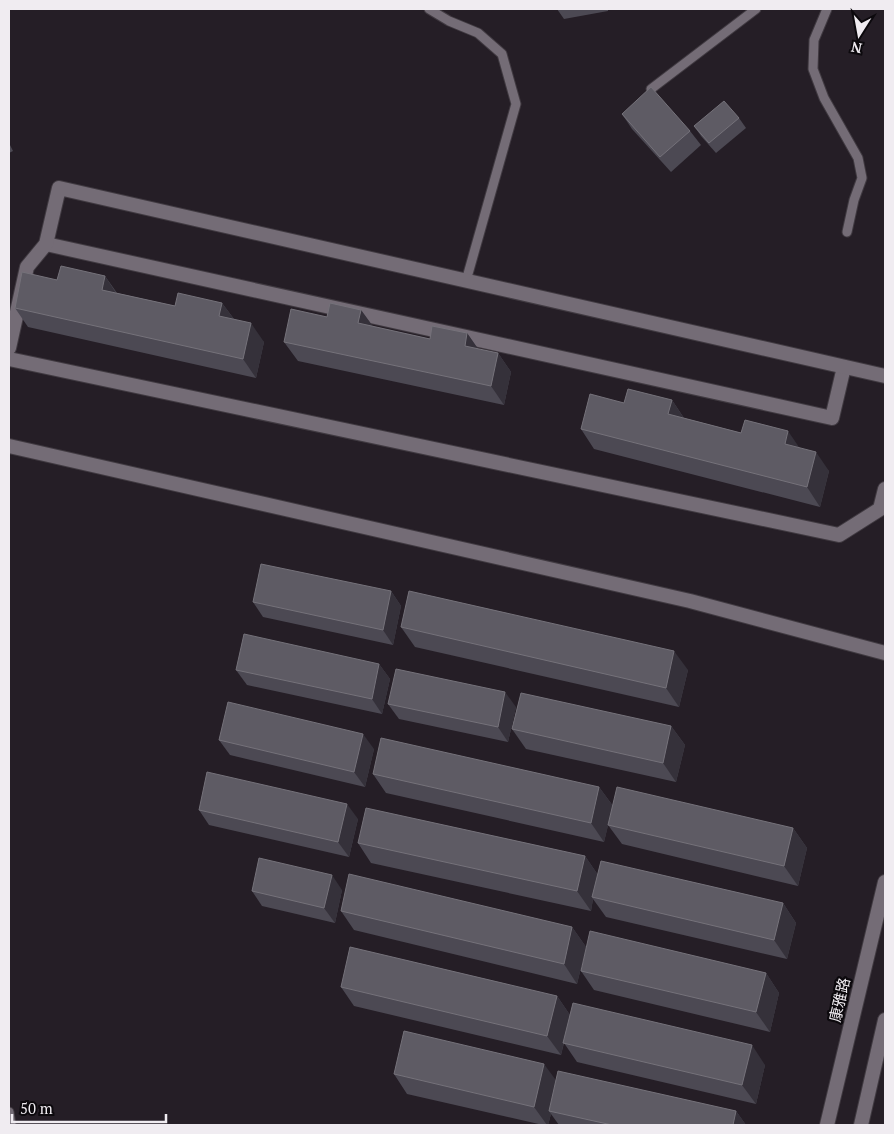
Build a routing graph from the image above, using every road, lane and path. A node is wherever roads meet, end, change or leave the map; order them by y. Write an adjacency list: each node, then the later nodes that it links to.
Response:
1 (429, 9): 7 (lane)
2 (756, 9): 4 (lane)
3 (828, 9): 5 (lane)
4 (651, 89)
5 (847, 232)
6 (46, 244): 7 (street); 8 (street); 10 (street)
7 (466, 281): 10 (street)
8 (9, 348)
9 (9, 359): 13 (street)
10 (844, 367): 11 (street)
11 (885, 376)
12 (9, 446): 14 (street)
13 (885, 490)
14 (885, 653)
15 (885, 882): 19 (street, 康雅路)
16 (885, 1020): 20 (street)
17 (9, 1112): 18 (lane)
18 (11, 1125)
19 (827, 1125)
20 (860, 1125)

